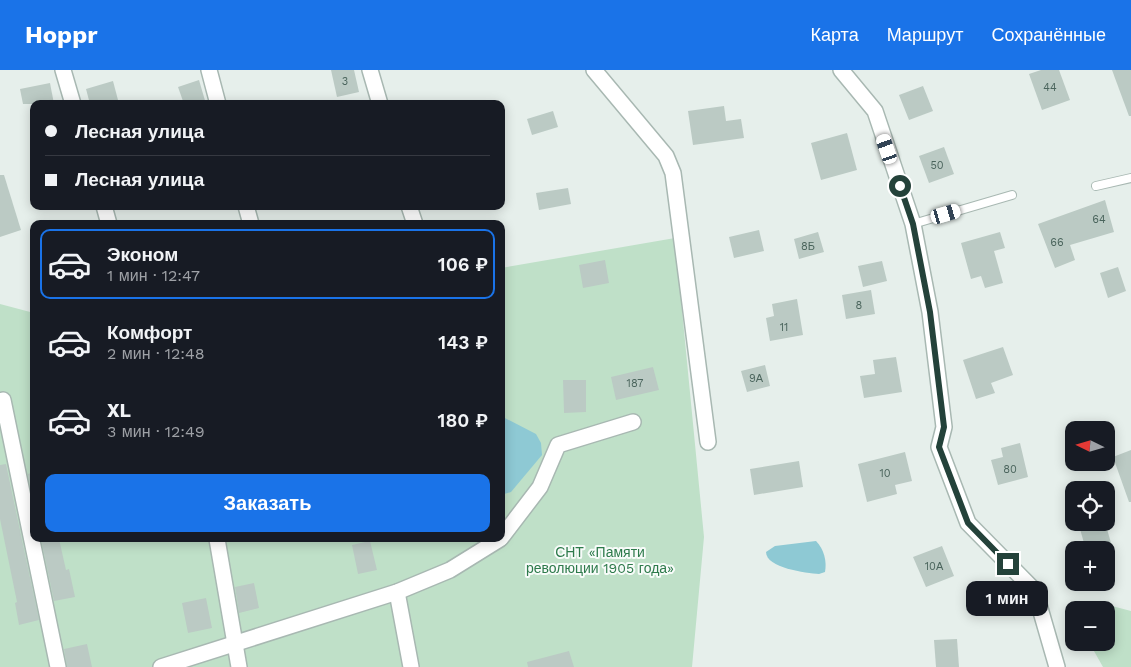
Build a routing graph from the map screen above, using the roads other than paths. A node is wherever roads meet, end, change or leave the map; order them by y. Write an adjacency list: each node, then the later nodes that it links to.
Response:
1 (63, 70): 6 (street)
2 (209, 70): 7 (street)
3 (370, 70): 8 (street)
4 (594, 70): 15 (street)
5 (841, 70): 12 (street)
6 (72, 100)
7 (217, 100)
8 (379, 100)
9 (1131, 178): 10 (lane)
10 (1096, 186)
11 (1012, 195): 12 (lane)
12 (913, 224): 27 (street)
13 (3, 400): 16 (street)
14 (633, 422): 17 (street)
15 (708, 442)
16 (30, 531)
17 (505, 533)
18 (32, 542): 23 (street)
19 (218, 542): 22 (street)
20 (495, 542): 21 (street)
21 (397, 592): 22 (street); 26 (street)
22 (235, 644): 24 (street); 25 (street)
23 (58, 667)
24 (161, 667)
25 (239, 667)
26 (411, 667)
27 (1057, 667)

